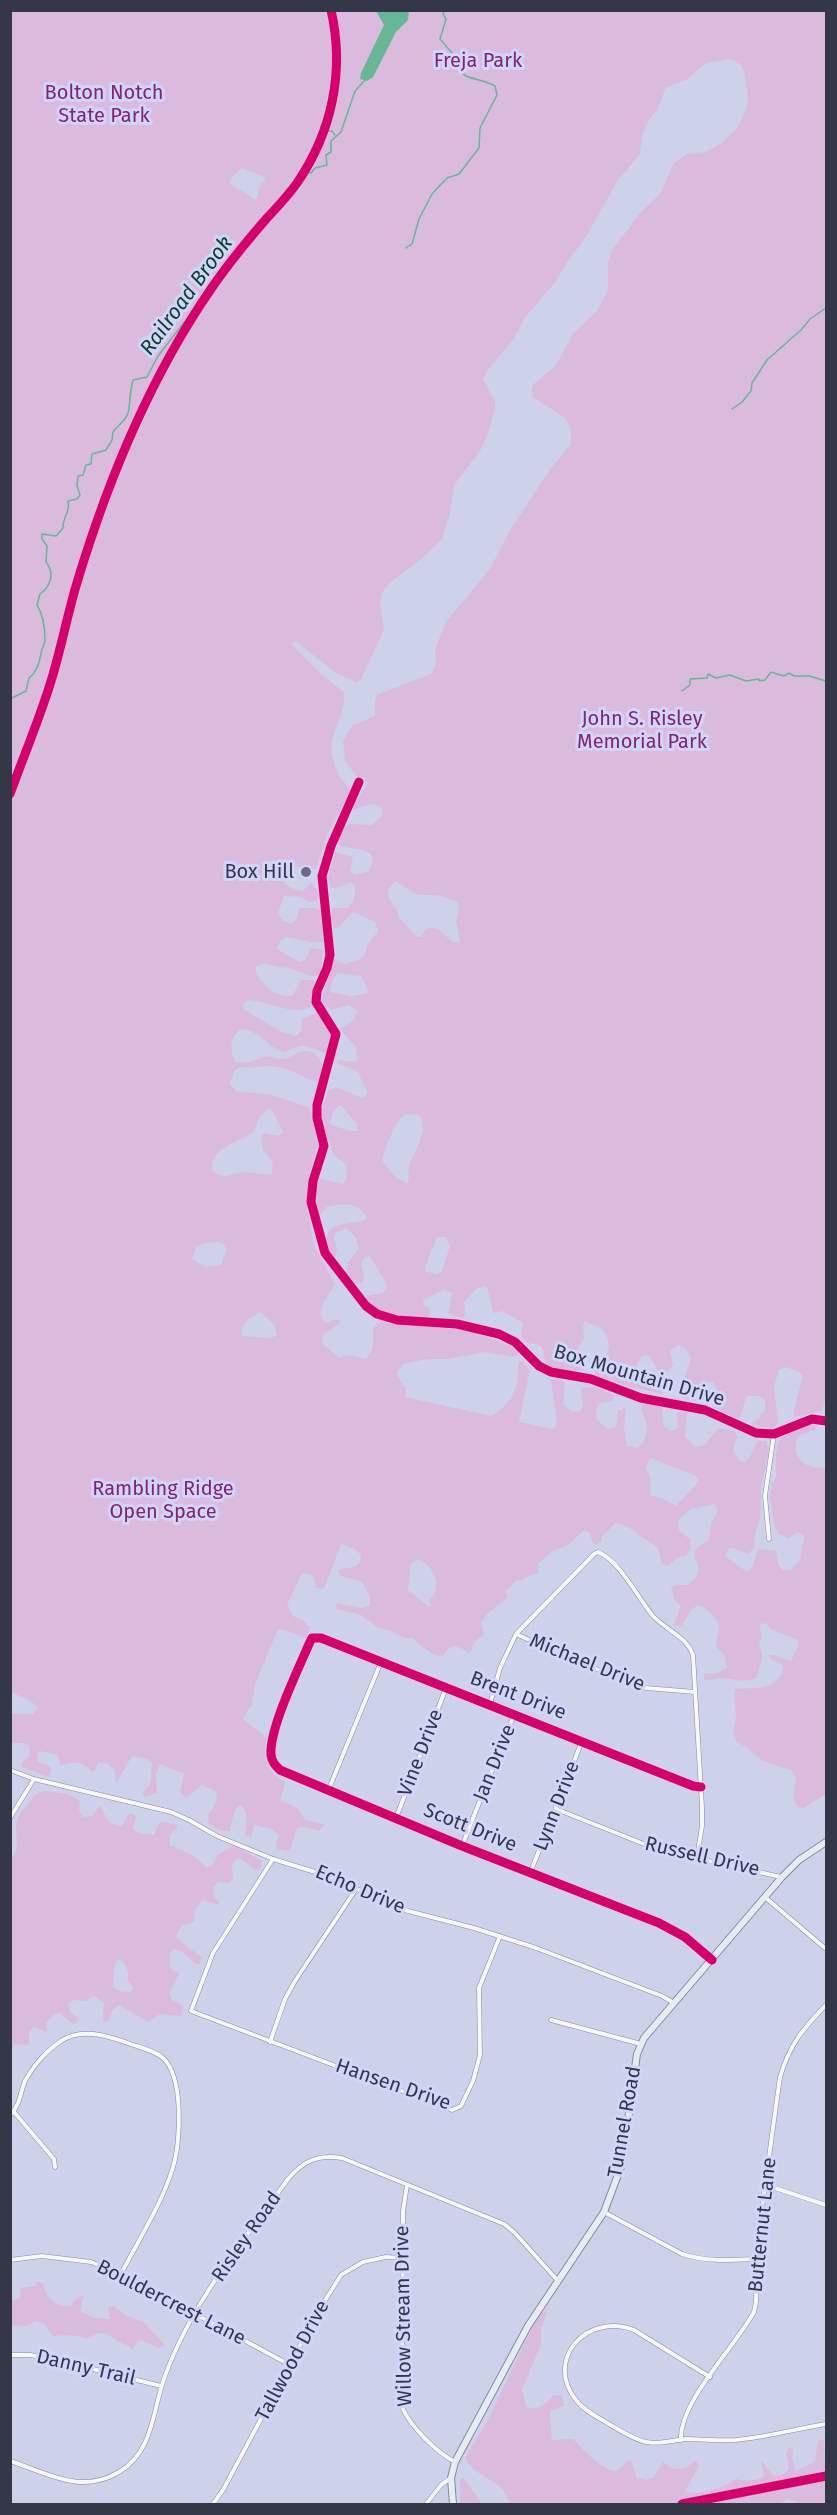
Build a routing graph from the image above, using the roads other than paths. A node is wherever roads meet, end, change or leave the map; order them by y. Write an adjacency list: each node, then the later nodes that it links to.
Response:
1 (359, 782): 3 (street, Box Mountain Drive)
2 (826, 1421): 3 (street)
3 (774, 1434): 4 (street)
4 (769, 1539)
5 (516, 1634): 8 (street, Michael Drive); 8 (street); 10 (street)
6 (381, 1662): 7 (street, Brent Drive); 9 (street, Brent Drive); 16 (street)
7 (447, 1688): 10 (street, Brent Drive); 19 (street, Vine Drive)
8 (695, 1692): 15 (street)
9 (287, 1698): 16 (street, Scott Drive)
10 (490, 1704): 11 (street, Brent Drive)
11 (514, 1714): 12 (street, Brent Drive); 21 (street, Jan Drive)
12 (582, 1741): 15 (street, Brent Drive); 17 (street, Lynn Drive)
13 (10, 1770): 14 (street, Echo Drive)
14 (34, 1779): 18 (street); 23 (street, Echo Drive)
15 (701, 1787): 22 (street)
16 (328, 1791): 19 (street, Scott Drive)
17 (556, 1809): 22 (street, Russell Drive); 24 (street, Lynn Drive)
18 (10, 1818)
19 (396, 1818): 21 (street, Scott Drive)
20 (826, 1842): 25 (main road, Tunnel Road)
21 (462, 1846): 24 (street, Scott Drive)
22 (697, 1857): 25 (street, Russell Drive)
23 (273, 1859): 26 (street, Echo Drive); 34 (street, Hansen Drive)
24 (531, 1871): 30 (street, Scott Drive)
25 (782, 1877): 27 (main road, Tunnel Road)
26 (356, 1889): 28 (street, Echo Drive); 34 (street)
27 (766, 1898): 29 (street); 30 (main road, Tunnel Road)
28 (500, 1936): 31 (street, Echo Drive); 34 (street, Hansen Drive)
29 (826, 1949)
30 (712, 1960): 31 (main road, Tunnel Road)
31 (674, 2004): 35 (main road, Tunnel Road)
32 (826, 2005): 39 (street, Butternut Lane)
33 (551, 2020): 35 (street)
34 (270, 2042)
35 (641, 2044): 41 (main road, Tunnel Road)
36 (12, 2113): 37 (street); 45 (street)
37 (55, 2167)
38 (407, 2185): 42 (street, Willow Stream Drive); 46 (street, Risley Road); 47 (street, Risley Road)
39 (766, 2185): 40 (street); 43 (street, Butternut Lane)
40 (826, 2205)
41 (604, 2212): 43 (street); 46 (main road, Tunnel Road)
42 (402, 2258): 49 (street, Tallwood Drive); 55 (street, Willow Stream Drive)
43 (756, 2259): 50 (street, Butternut Lane)
44 (10, 2260): 45 (street, Bouldercrest Lane)
45 (121, 2274): 47 (street, Bouldercrest Lane)
46 (558, 2281): 55 (main road, Tunnel Road)
47 (195, 2313): 49 (street, Bouldercrest Lane); 51 (street, Risley Road)
48 (10, 2355): 51 (street, Danny Trail)
49 (290, 2365): 57 (street, Tallwood Drive)
50 (710, 2377): 53 (street, Butternut Lane); 53 (street)
51 (161, 2386): 54 (street, Risley Road)
52 (826, 2424): 53 (street)
53 (681, 2440)
54 (10, 2461)
55 (455, 2462): 56 (main road, Tunnel Road)
56 (451, 2478): 58 (street); 59 (main road, Tunnel Road)
57 (213, 2505)
58 (426, 2505)
59 (453, 2505)

